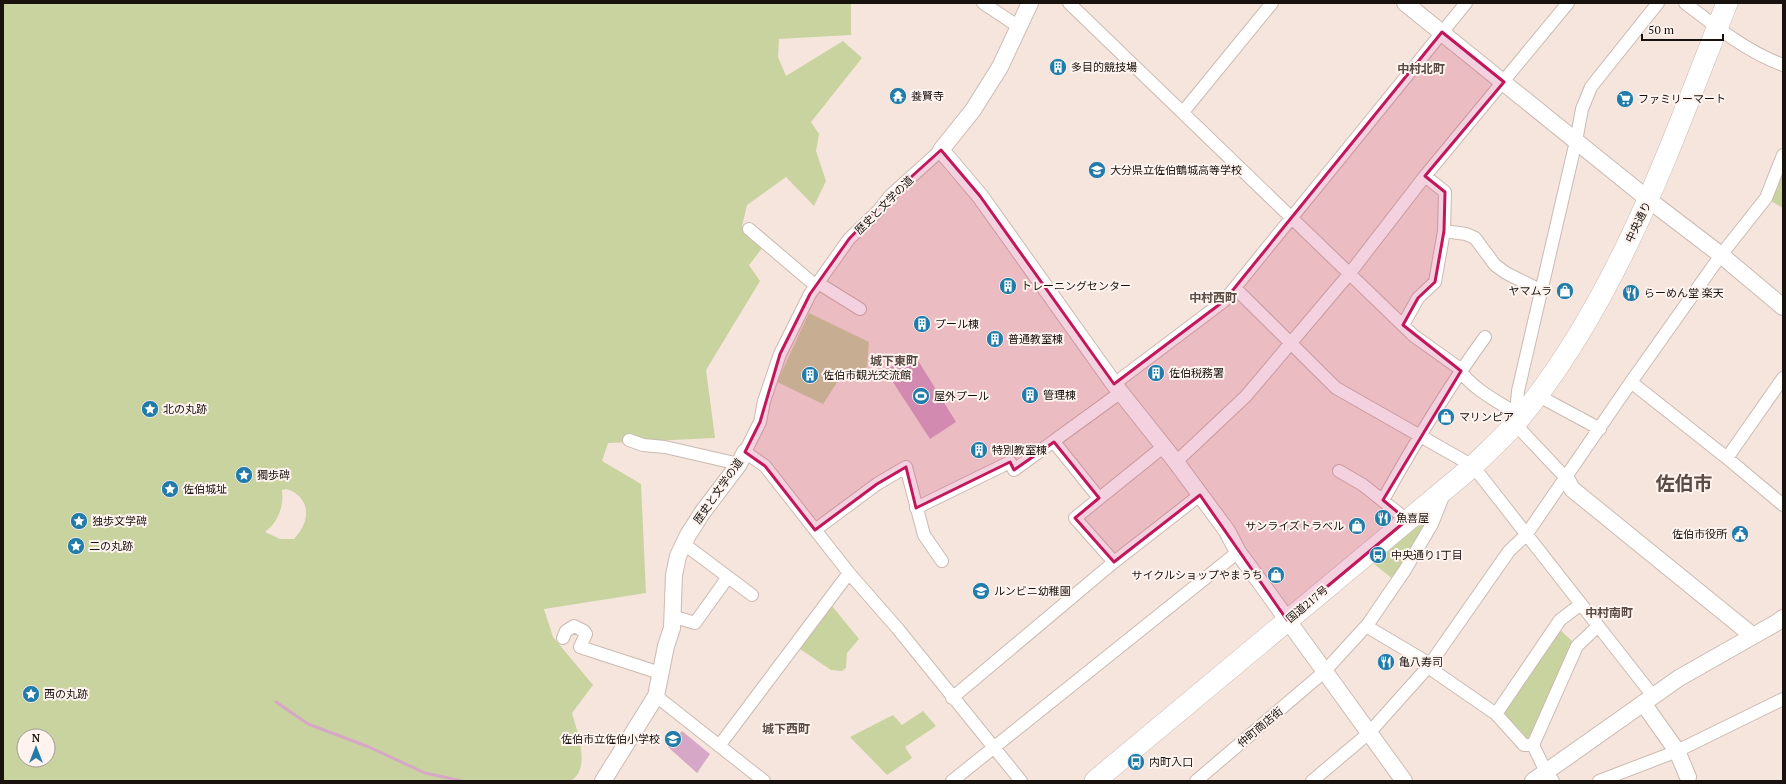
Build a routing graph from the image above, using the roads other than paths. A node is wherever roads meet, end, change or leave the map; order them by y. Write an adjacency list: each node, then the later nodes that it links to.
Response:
1 (982, 3): 11 (street)
2 (1030, 3): 11 (street)
3 (1069, 3): 16 (street)
4 (1272, 3): 16 (street)
5 (1406, 3): 13 (street)
6 (1466, 3): 13 (street)
7 (1568, 3): 15 (street)
8 (1658, 3): 17 (street)
9 (1685, 3): 12 (street)
10 (1727, 3): 12 (highway, 中央通り)
11 (1019, 27): 18 (street)
12 (1717, 28): 14 (street); 21 (highway, 中央通り)
13 (1442, 32): 15 (street); 22 (street)
14 (1783, 65)
15 (1504, 82): 17 (street); 20 (street)
16 (1183, 112): 22 (street)
17 (1576, 141): 21 (street); 29 (street)
18 (941, 150): 27 (street, 歴史と文学の道); 38 (street)
19 (1783, 155): 25 (street)
20 (1425, 176): 24 (street); 26 (street)
21 (1649, 200): 25 (street); 39 (highway, 中央通り)
22 (1292, 217): 26 (street); 28 (street)
23 (749, 229): 27 (street)
24 (1444, 231): 29 (street); 32 (street)
25 (1722, 255): 30 (street); 37 (street)
26 (1350, 273): 32 (street); 34 (street)
27 (817, 284): 31 (street); 46 (street, 歴史と文学の道)
28 (1235, 288): 34 (street); 38 (street)
29 (1542, 291): 40 (street)
30 (1783, 307)
31 (860, 309)
32 (1403, 325): 35 (street)
33 (1485, 337): 35 (street)
34 (1291, 343): 42 (street); 48 (street)
35 (1461, 371): 40 (street); 42 (street)
36 (1783, 378): 47 (street)
37 (1632, 382): 41 (street); 47 (street)
38 (1118, 388): 44 (street); 45 (street)
39 (1537, 395): 40 (highway, 中央通り); 41 (street)
40 (1516, 418): 49 (highway, 国道217号); 51 (street)
41 (1600, 429): 51 (street)
42 (1420, 435): 49 (street); 55 (street)
43 (630, 440): 46 (street)
44 (1054, 442): 54 (street); 57 (street)
45 (1163, 447): 48 (street); 54 (street)
46 (742, 458): 59 (street); 61 (street, 歴史と文学の道)
47 (1727, 458): 56 (street)
48 (1176, 462): 53 (street)
49 (1473, 466): 52 (highway, 国道217号); 60 (street)
50 (1339, 471): 55 (street)
51 (1566, 478): 60 (street); 74 (street)
52 (1446, 488): 58 (highway, 国道217号); 72 (street, 仲町商店街)
53 (1200, 495): 62 (street); 64 (street)
54 (1099, 498): 64 (street)
55 (1382, 500): 58 (street)
56 (1783, 505)
57 (916, 508): 59 (street); 63 (street)
58 (1407, 520): 70 (highway, 国道217号)
59 (815, 530): 65 (street)
60 (1526, 535): 68 (street); 76 (street)
61 (684, 544): 66 (street); 69 (street, 歴史と文学の道)
62 (1238, 552): 70 (street); 87 (street)
63 (942, 560)
64 (1114, 562): 80 (street)
65 (849, 573): 80 (street); 86 (street)
66 (728, 577): 67 (street); 69 (street)
67 (752, 594)
68 (1581, 604): 73 (street); 83 (street)
69 (672, 616): 78 (street, 歴史と文学の道)
70 (1287, 620): 77 (street); 95 (highway, 国道217号)
71 (1781, 624): 74 (street)
72 (1366, 626): 76 (street); 77 (street, 仲町商店街)
73 (1598, 626): 81 (street); 85 (street)
74 (1753, 636): 81 (street)
75 (564, 638): 78 (street)
76 (1429, 665): 83 (street); 84 (street)
77 (1324, 672): 84 (street); 96 (street, 仲町商店街)
78 (660, 673): 79 (street, 歴史と文学の道)
79 (656, 696): 86 (street); 91 (street, 歴史と文学の道)
80 (952, 698): 87 (street)
81 (1648, 699): 88 (street); 90 (street)
82 (1783, 699): 88 (street)
83 (1496, 714): 85 (street)
84 (1369, 734): 97 (street); 98 (street)
85 (1533, 745): 90 (street)
86 (719, 746): 92 (street)
87 (992, 747): 93 (street); 94 (street)
88 (1677, 751): 89 (street); 99 (street)
89 (1688, 777)
90 (1544, 778)
91 (603, 781)
92 (764, 781)
93 (952, 781)
94 (1021, 781)
95 (1095, 781)
96 (1196, 781)
97 (1312, 781)
98 (1404, 781)
99 (1599, 781)

